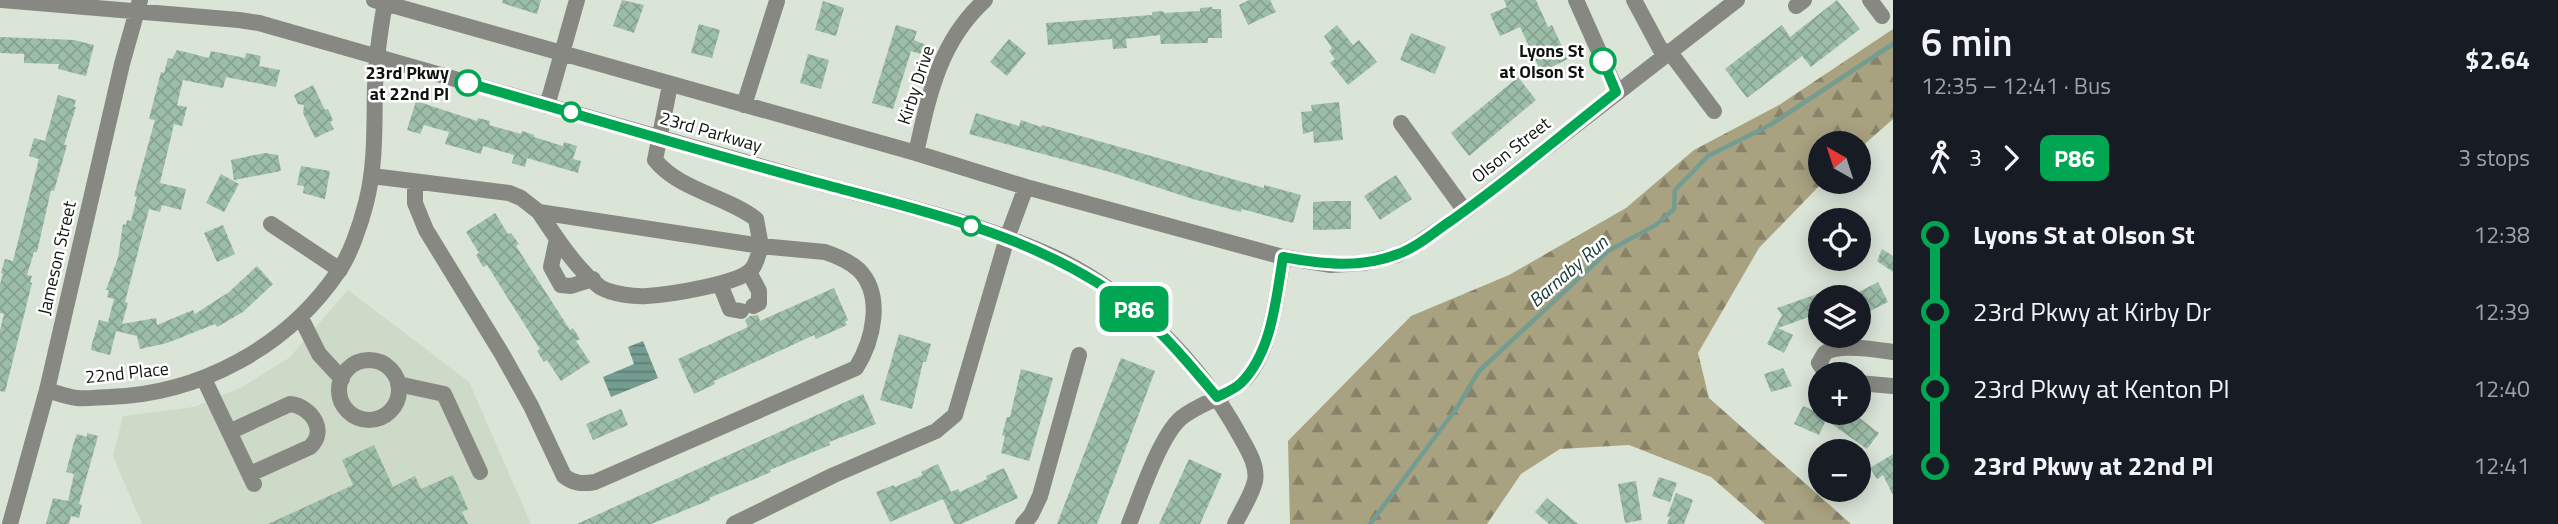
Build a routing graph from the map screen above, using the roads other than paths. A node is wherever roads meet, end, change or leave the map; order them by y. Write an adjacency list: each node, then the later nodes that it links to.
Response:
1 (2, 0): 10 (street, 23rd Parkway)
2 (577, 0): 12 (street)
3 (985, 0): 22 (street, Kirby Drive)
4 (1576, 0): 16 (street)
5 (1634, 0): 13 (street)
6 (1737, 0): 13 (street, Olson Street)
7 (1870, 0): 11 (street)
8 (379, 1): 12 (street, 23rd Parkway); 14 (street, 22nd Place)
9 (777, 1): 17 (street)
10 (138, 6): 14 (street, 23rd Parkway); 46 (street, Jameson Street)
11 (1882, 16)
12 (562, 53): 15 (street, 23rd Parkway); 18 (street)
13 (1667, 54): 16 (street, Olson Street); 19 (street)
14 (377, 56): 18 (street, 23rd Parkway); 23 (street, 22nd Place)
15 (670, 85): 17 (street, 23rd Parkway); 21 (street)
16 (1616, 92): 26 (street, Olson Street)
17 (744, 105): 22 (street, 23rd Parkway)
18 (547, 106): 21 (street, 23rd Parkway)
19 (1714, 111)
20 (1401, 123): 26 (street)
21 (658, 137): 29 (street, 23rd Parkway); 31 (street)
22 (916, 153): 25 (street, 23rd Parkway)
23 (372, 176): 24 (street); 33 (street, 22nd Place)
24 (415, 183): 27 (street); 31 (street)
25 (1026, 187): 29 (street); 32 (street, 23rd Parkway)
26 (1465, 211): 32 (street, Olson Street)
27 (539, 212): 30 (street); 31 (street)
28 (271, 224): 33 (street)
29 (1007, 238): 47 (street, 23rd Parkway); 51 (street)
30 (558, 239): 35 (street); 35 (street)
31 (761, 246): 34 (street)
32 (1283, 257): 47 (street)
33 (340, 271): 37 (street, 22nd Place)
34 (750, 272): 36 (street); 36 (street)
35 (593, 279): 36 (street)
36 (720, 284)
37 (301, 318): 41 (street, 22nd Place); 42 (street)
38 (1893, 352): 40 (street)
39 (1079, 355): 52 (street)
40 (1824, 362)
41 (204, 379): 46 (street, 22nd Place); 48 (street)
42 (342, 379): 43 (street); 43 (street)
43 (398, 384): 49 (street)
44 (1871, 384): 45 (street)
45 (1893, 386)
46 (47, 390): 50 (street, Jameson Street)
47 (1217, 397): 53 (street); 54 (street, 23rd Parkway)
48 (229, 432): 48 (street)
49 (480, 472)
50 (10, 524)
51 (734, 524)
52 (1023, 524)
53 (1129, 524)
54 (1235, 524)

